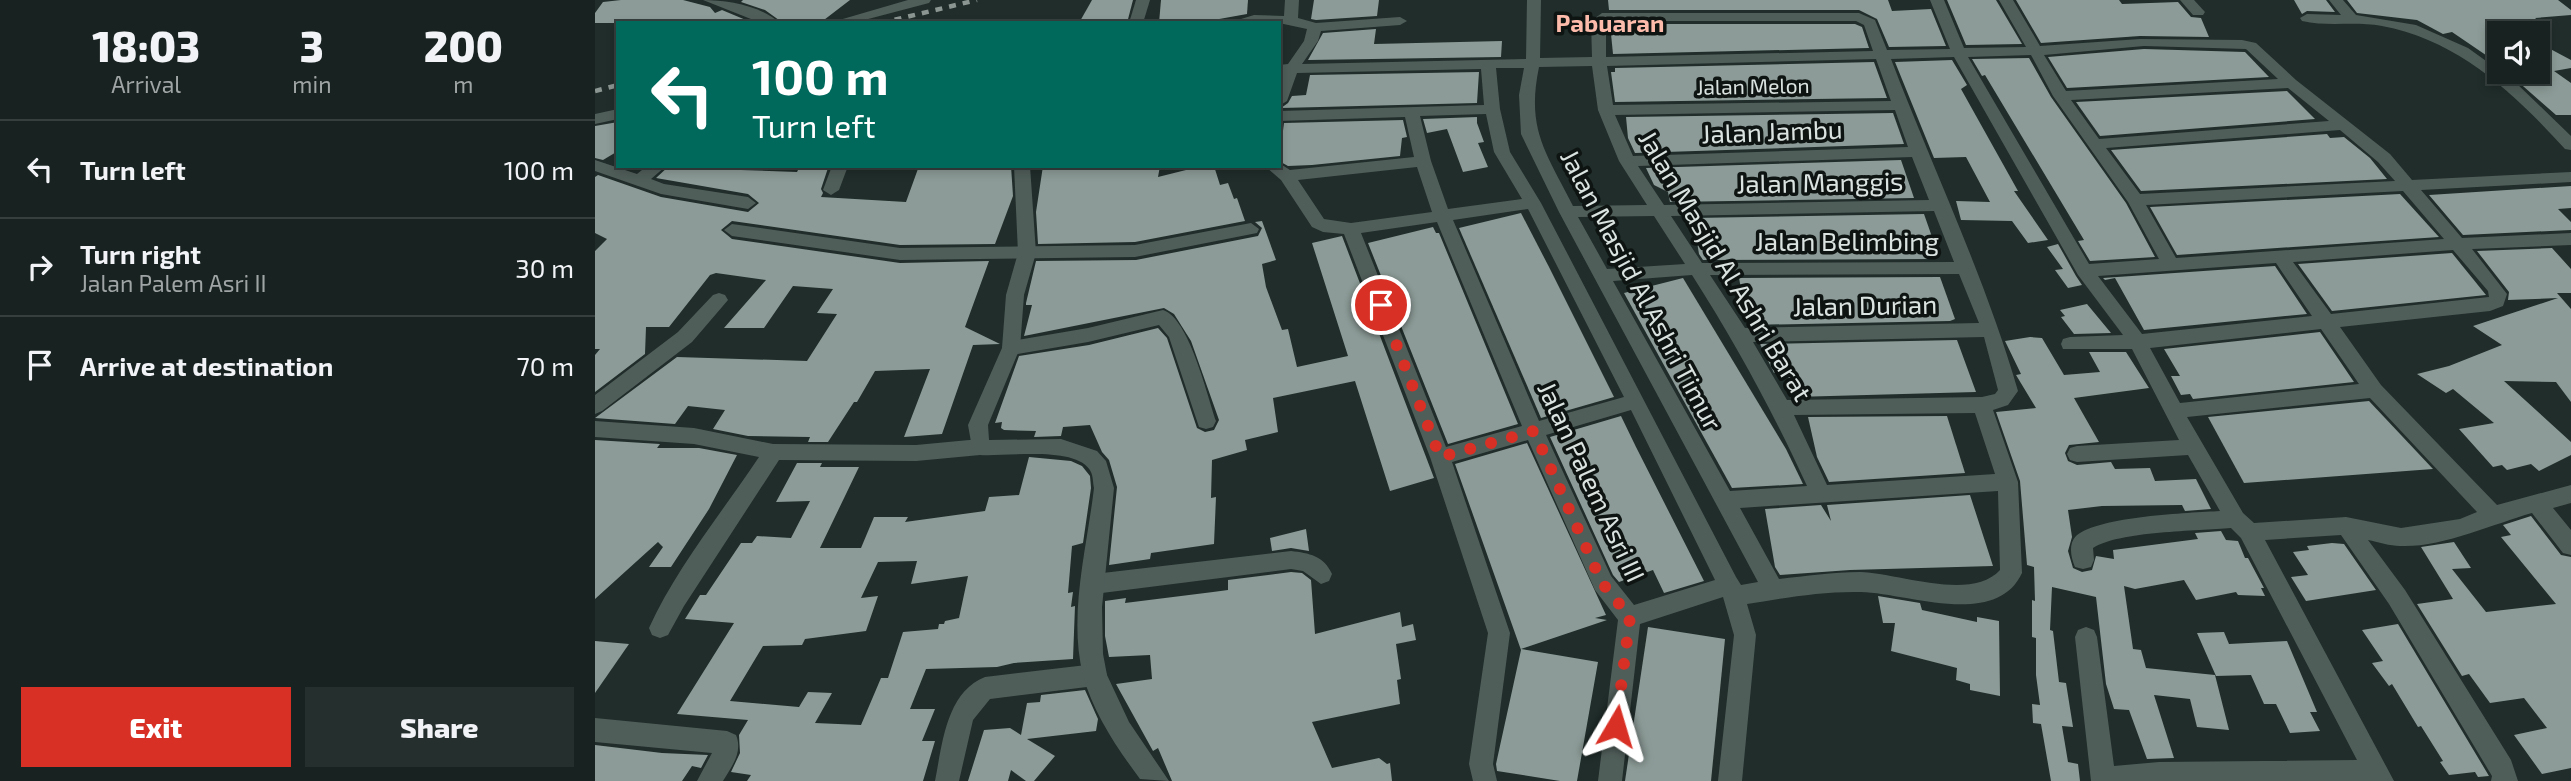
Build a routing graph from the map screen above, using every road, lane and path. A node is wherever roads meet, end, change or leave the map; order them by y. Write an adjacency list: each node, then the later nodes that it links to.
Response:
1 (710, 0): 15 (street)
2 (924, 0): 16 (street)
3 (1143, 0): 17 (street)
4 (1292, 0): 22 (street)
5 (1534, 0): 27 (street, Jalan Masjid Al Ashri Timur)
6 (1801, 0): 12 (street)
7 (1937, 0): 25 (street)
8 (2006, 0): 24 (street)
9 (2187, 0): 11 (street)
10 (2336, 0): 21 (street)
11 (2198, 12)
12 (1803, 17): 26 (street); 28 (street, Jalan Masjid Al Ashri Barat)
13 (2307, 18): 21 (street)
14 (1400, 20): 23 (street)
15 (768, 21)
16 (844, 21)
17 (1137, 21)
18 (1245, 21): 19 (street)
19 (1279, 21)
20 (1281, 21): 22 (street)
21 (2354, 21): 43 (street)
22 (1291, 22): 23 (street)
23 (1315, 27): 30 (street)
24 (2035, 51): 25 (street); 31 (street); 33 (street)
25 (1958, 52): 26 (street); 73 (street)
26 (1882, 55): 28 (street); 34 (street)
27 (1529, 61): 28 (street); 29 (street); 61 (street, Jalan Masjid Al Ashri Timur)
28 (1599, 61): 36 (street, Jalan Masjid Al Ashri Barat)
29 (1496, 64): 30 (street); 35 (street)
30 (1285, 69): 32 (street)
31 (2291, 83): 33 (street); 41 (street)
32 (1281, 90)
33 (2061, 96): 42 (street)
34 (1900, 105): 36 (street, Jalan Melon); 44 (street)
35 (1492, 108): 37 (street); 58 (street)
36 (1606, 110): 45 (street, Jalan Masjid Al Ashri Barat)
37 (1412, 113): 39 (street); 46 (street, Jalan Palem Asri III)
38 (616, 114): 40 (street)
39 (1281, 116)
40 (595, 119)
41 (2345, 125): 42 (street); 54 (street)
42 (2096, 144): 56 (street)
43 (2571, 145)
44 (1918, 152): 45 (street, Jalan Jambu); 59 (street)
45 (1627, 160): 60 (street, Jalan Masjid Al Ashri Barat)
46 (1423, 161): 51 (street); 62 (street, Jalan Palem Asri III)
47 (595, 165): 53 (street)
48 (654, 168): 53 (street)
49 (839, 168): 55 (street)
50 (1022, 168): 68 (street)
51 (1280, 171): 64 (street)
52 (2571, 177): 54 (street)
53 (637, 182): 57 (street)
54 (2407, 186): 56 (street); 67 (street)
55 (831, 190)
56 (2135, 200): 70 (street)
57 (748, 203)
58 (1532, 203): 62 (street); 84 (street)
59 (1939, 205): 60 (street, Jalan Manggis); 71 (street)
60 (1660, 210): 61 (street, Jalan Manggis); 72 (street, Jalan Masjid Al Ashri Barat)
61 (1567, 212): 74 (street, Jalan Masjid Al Ashri Timur)
62 (1442, 215): 64 (street); 90 (street, Jalan Palem Asri III)
63 (1251, 229): 68 (street)
64 (1351, 229): 95 (street)
65 (732, 230): 68 (street)
66 (2570, 240): 67 (street)
67 (2459, 244): 69 (street); 76 (street)
68 (1027, 253): 81 (street)
69 (2279, 256): 70 (street); 76 (street)
70 (2170, 263): 73 (street)
71 (1964, 268): 72 (street, Jalan Belimbing); 77 (street)
72 (1696, 269): 74 (street, Jalan Belimbing); 78 (street, Jalan Masjid Al Ashri Barat)
73 (2084, 271): 79 (street)
74 (1603, 275): 99 (street, Jalan Masjid Al Ashri Timur)
75 (719, 300): 83 (street)
76 (2325, 321): 79 (street); 82 (street)
77 (1991, 330): 78 (street, Jalan Durian); 85 (street)
78 (1740, 335): 86 (street, Jalan Masjid Al Ashri Barat)
79 (2138, 342): 80 (street); 87 (street)
80 (2070, 344)
81 (1011, 348): 88 (street); 91 (street)
82 (2375, 390): 87 (street); 101 (street)
83 (597, 401)
84 (1636, 401): 90 (street); 108 (street)
85 (1982, 405): 86 (street); 96 (street)
86 (1781, 408): 97 (street, Jalan Masjid Al Ashri Barat)
87 (2176, 411): 92 (street)
88 (1206, 421)
89 (595, 429): 93 (street)
90 (1534, 431): 95 (street); 109 (street, Jalan Palem Asri III)
91 (980, 447): 93 (street); 107 (street)
92 (2193, 447): 94 (street); 102 (street)
93 (773, 452): 110 (street)
94 (2077, 454)
95 (1440, 457): 114 (street)
96 (2008, 482): 97 (street); 108 (street)
97 (1821, 494): 99 (street)
98 (2571, 494): 100 (street)
99 (1723, 500): 108 (street, Jalan Masjid Al Ashri Timur)
100 (2537, 504): 101 (street); 104 (street)
101 (2493, 515): 103 (street)
102 (2242, 526): 103 (street); 105 (street); 115 (street)
103 (2346, 526): 122 (street)
104 (2571, 546)
105 (2083, 560)
106 (1321, 574): 107 (street)
107 (1094, 584): 112 (street)
108 (1749, 591): 109 (street); 121 (street)
109 (1630, 617): 120 (street, Jalan Palem Asri III)
110 (660, 628)
111 (2086, 637): 116 (street)
112 (1095, 676): 118 (street); 119 (street)
113 (595, 730): 117 (street)
114 (1483, 773)
115 (2380, 777): 116 (street)
116 (2104, 780)
117 (709, 781)
118 (947, 781)
119 (1157, 781)
120 (1610, 781)
121 (1730, 781)
122 (2503, 781)

